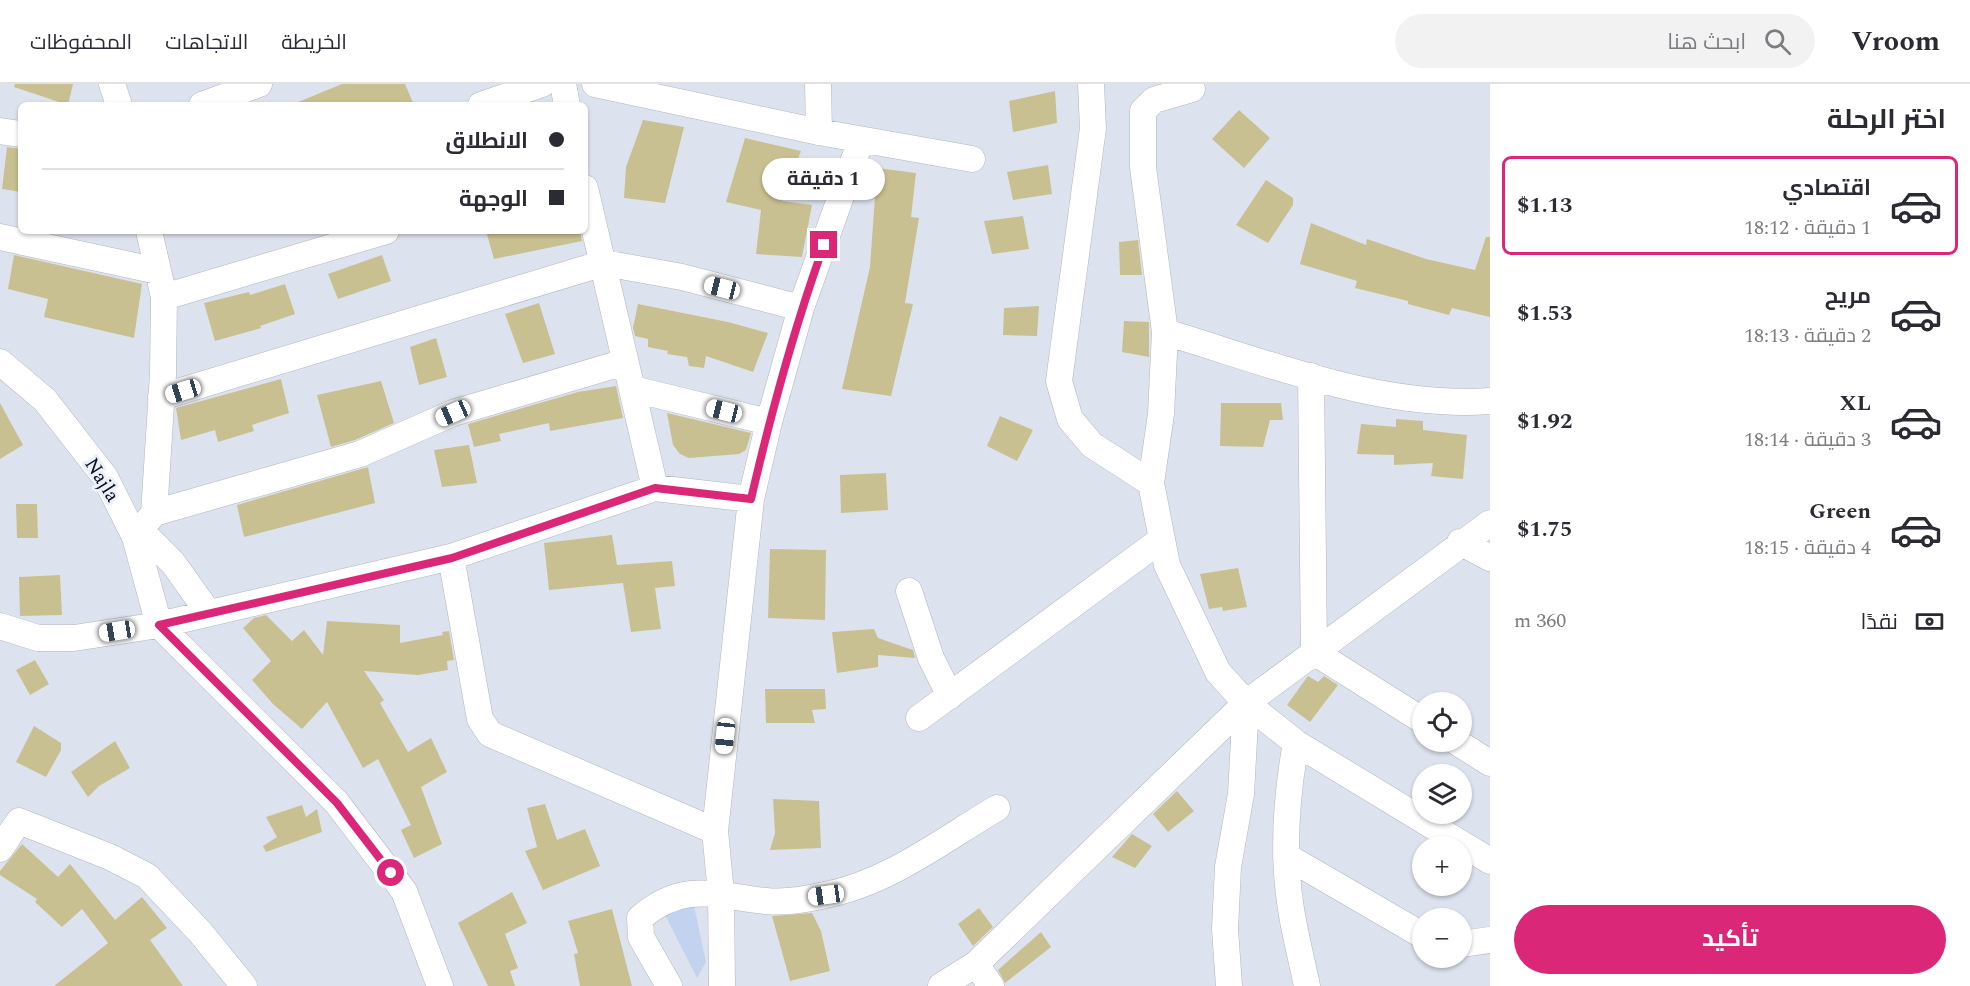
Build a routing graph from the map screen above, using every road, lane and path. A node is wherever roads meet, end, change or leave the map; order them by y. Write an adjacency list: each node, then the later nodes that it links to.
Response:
1 (112, 84): 9 (street)
2 (259, 84): 10 (street)
3 (542, 84): 11 (street)
4 (563, 84): 12 (street)
5 (594, 84): 14 (street)
6 (818, 84): 14 (street)
7 (1091, 84): 34 (street)
8 (1192, 89): 26 (street)
9 (118, 102)
10 (210, 102)
11 (490, 102)
12 (566, 102)
13 (0, 131): 15 (street)
14 (819, 132): 16 (street)
15 (18, 134)
16 (861, 140): 17 (street); 25 (street)
17 (972, 159)
18 (588, 200): 22 (street)
19 (150, 234): 23 (street)
20 (376, 234): 24 (street)
21 (0, 237): 23 (street)
22 (604, 263): 25 (street); 28 (street); 31 (street)
23 (158, 271): 24 (street)
24 (164, 297): 31 (street)
25 (801, 308): 33 (street)
26 (1165, 332): 29 (street); 34 (street)
27 (0, 362): 39 (street, Najla)
28 (625, 362): 30 (street); 37 (street)
29 (1311, 376): 32 (street); 48 (street)
30 (633, 389): 33 (street); 35 (street)
31 (161, 397): 37 (street)
32 (1490, 401)
33 (769, 423): 36 (street)
34 (1151, 483): 40 (street)
35 (655, 488): 36 (street); 42 (street)
36 (751, 499): 57 (street)
37 (154, 513): 39 (street)
38 (1490, 522): 41 (street)
39 (135, 537): 45 (street); 46 (street, Najla)
40 (1162, 539): 49 (street); 50 (street)
41 (1460, 542): 43 (street); 48 (street)
42 (452, 558): 45 (street); 57 (street)
43 (1490, 558)
44 (909, 591): 49 (street)
45 (208, 612): 46 (street)
46 (159, 625): 47 (street); 67 (street)
47 (0, 626)
48 (1314, 652): 50 (street); 51 (street)
49 (950, 696): 52 (street)
50 (1246, 703): 53 (street); 65 (street); 72 (street)
51 (1412, 714)
52 (919, 718)
53 (1296, 743): 59 (street); 60 (street)
54 (1472, 752): 55 (street)
55 (1490, 763)
56 (997, 808): 61 (street)
57 (715, 831): 61 (street)
58 (0, 849): 66 (street)
59 (1286, 856): 62 (street); 73 (street)
60 (1490, 861)
61 (721, 892): 68 (street); 69 (street)
62 (1412, 929)
63 (1490, 940): 64 (street)
64 (1472, 942)
65 (976, 964): 70 (street); 71 (street)
66 (238, 984)
67 (440, 986)
68 (669, 986)
69 (722, 986)
70 (941, 986)
71 (991, 986)
72 (1229, 986)
73 (1307, 986)

